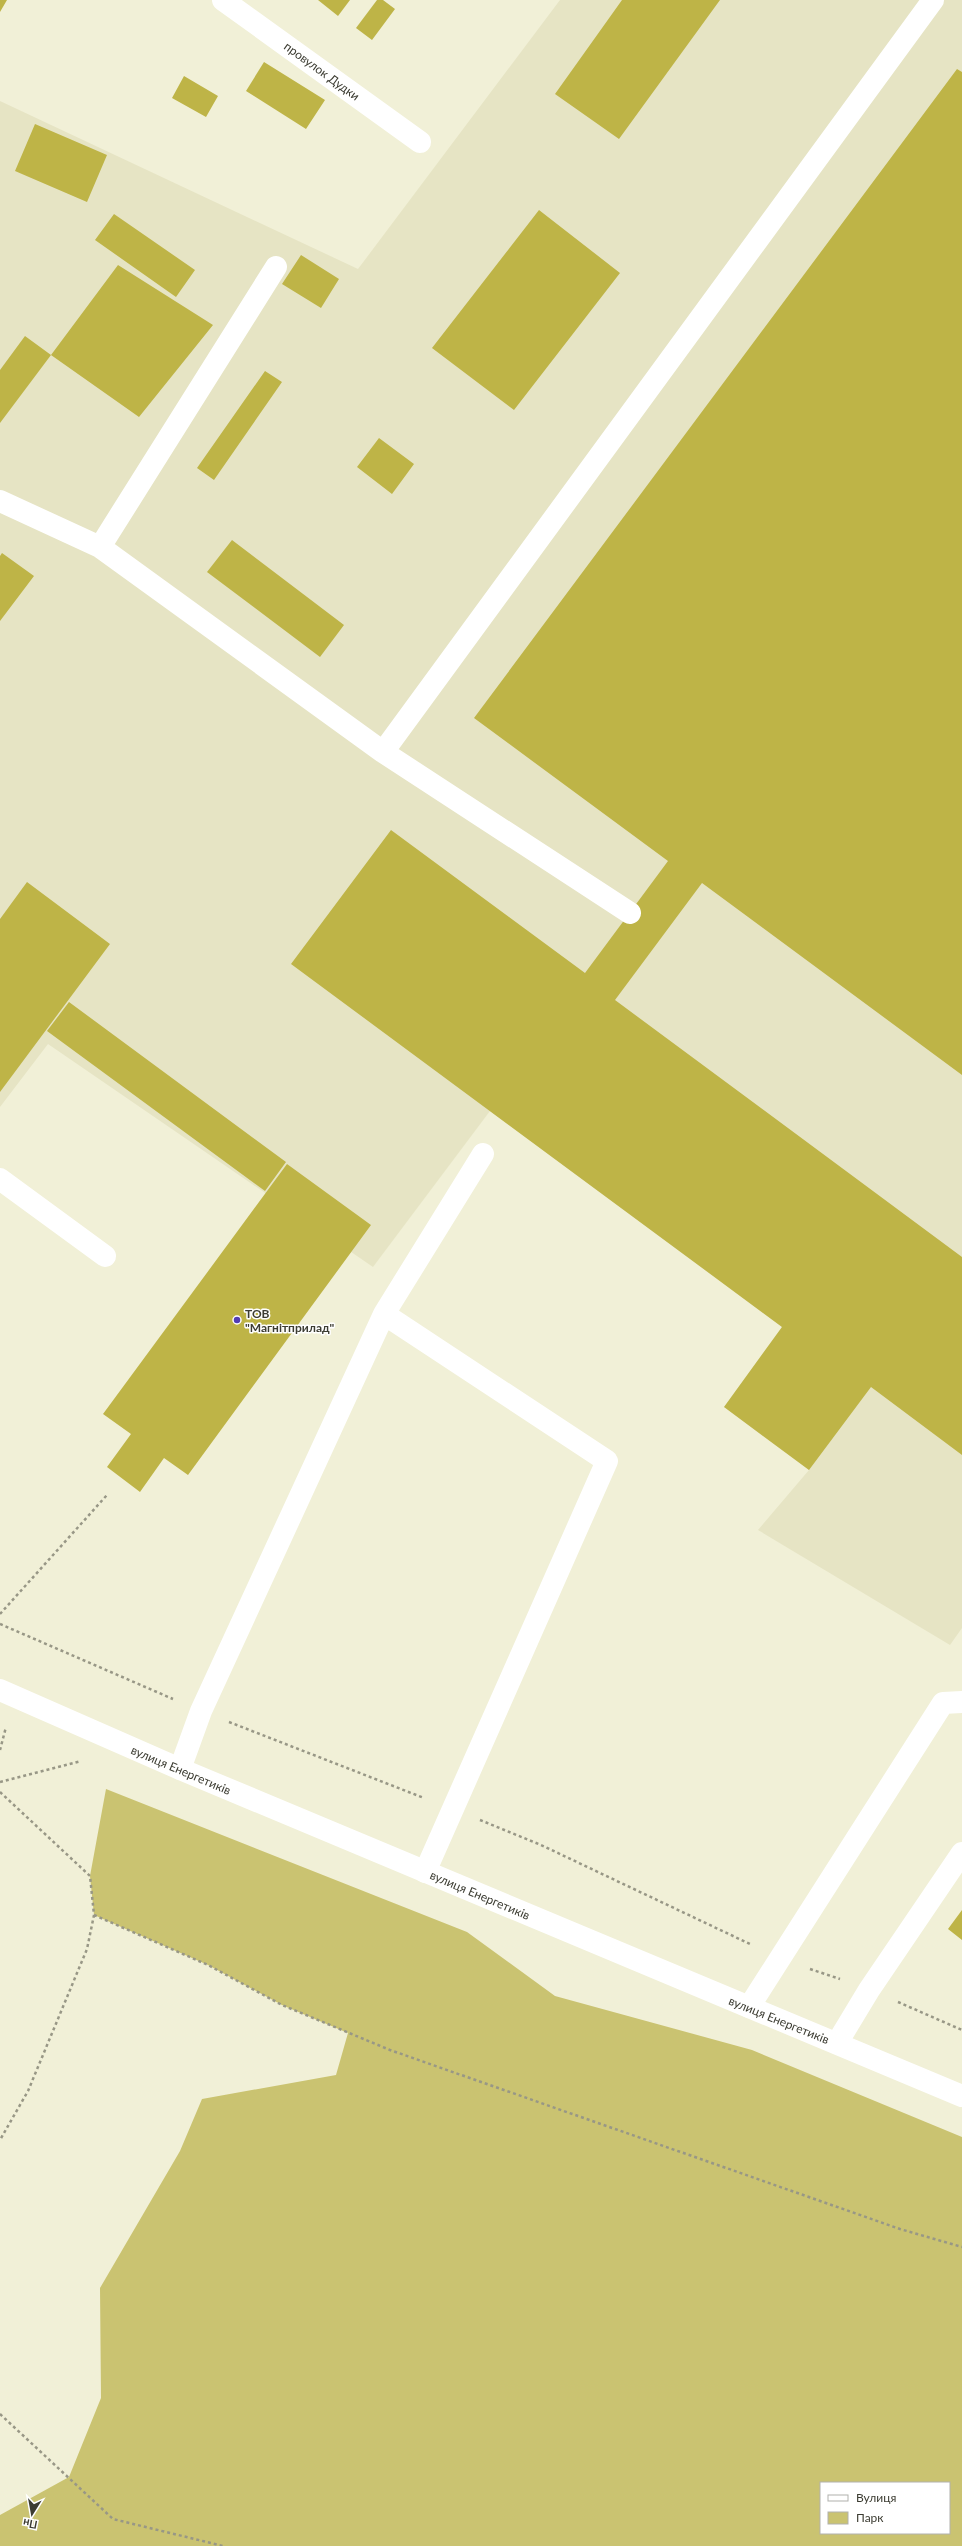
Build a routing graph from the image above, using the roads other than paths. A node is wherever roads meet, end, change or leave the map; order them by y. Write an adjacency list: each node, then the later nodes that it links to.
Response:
1 (223, 0): 3 (main road, провулок Дудки)
2 (932, 0): 7 (main road)
3 (420, 142)
4 (276, 267): 6 (main road)
5 (0, 501): 6 (main road)
6 (100, 547): 7 (main road)
7 (383, 752): 8 (main road)
8 (630, 913)
9 (483, 1154): 12 (main road)
10 (0, 1179): 11 (main road)
11 (105, 1256)
12 (384, 1314): 15 (main road); 17 (main road)
13 (0, 1690): 15 (main road, вулиця Енергетиків)
14 (962, 1702): 18 (main road)
15 (180, 1769): 17 (main road, вулиця Енергетиків)
16 (962, 1853): 19 (main road)
17 (425, 1872): 18 (main road, вулиця Енергетиків)
18 (749, 2007): 19 (main road, вулиця Енергетиків)
19 (837, 2044): 20 (main road, вулиця Енергетиків)
20 (962, 2096)

